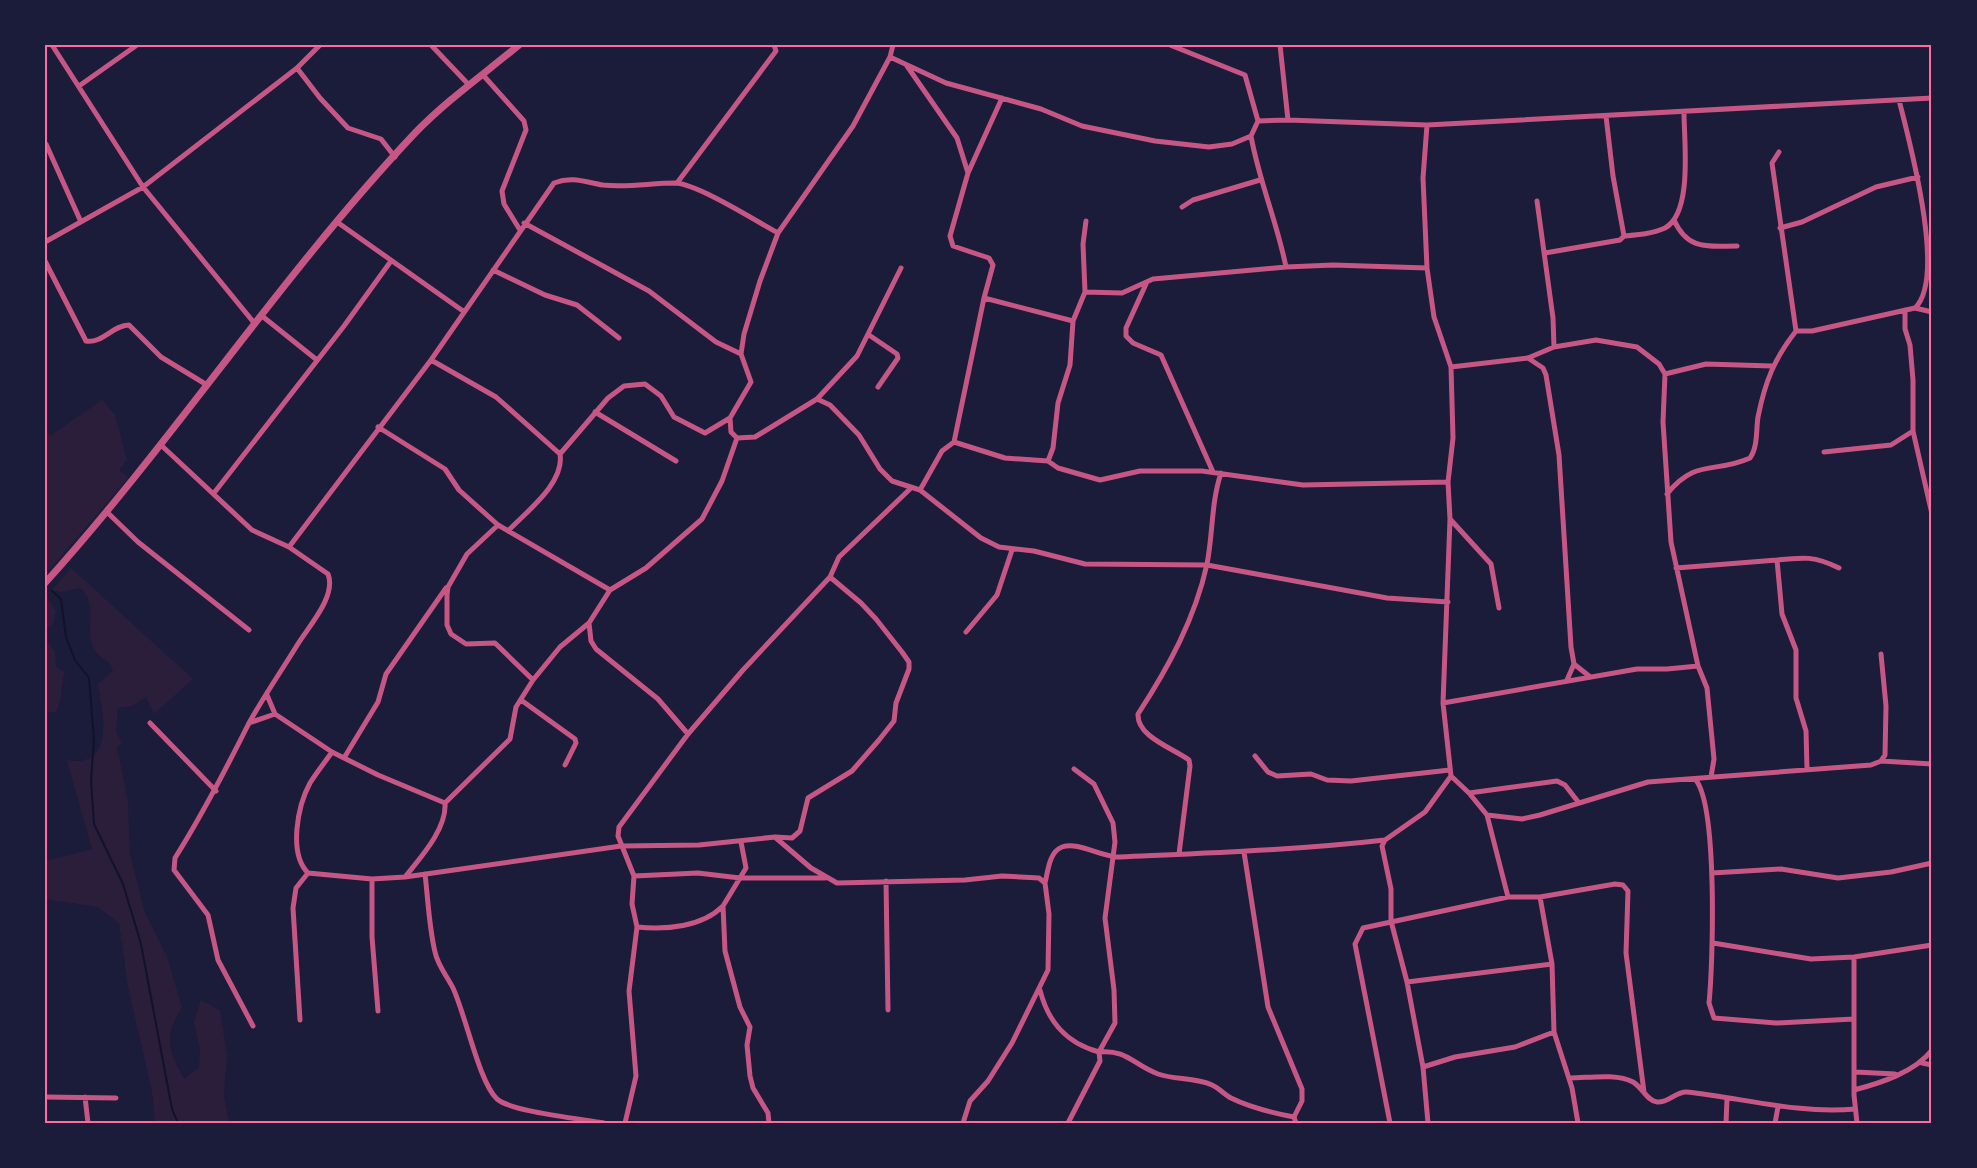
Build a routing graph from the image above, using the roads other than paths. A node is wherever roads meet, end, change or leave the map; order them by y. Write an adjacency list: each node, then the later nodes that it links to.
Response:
1 (52, 45): 14 (street)
2 (136, 45): 14 (street)
3 (320, 45): 12 (street)
4 (431, 45): 15 (street)
5 (519, 45): 13 (street)
6 (774, 45): 31 (street)
7 (893, 45): 10 (street)
8 (1170, 45): 22 (street)
9 (1280, 45): 21 (street)
10 (890, 57): 11 (street); 44 (street)
11 (906, 65): 16 (street); 28 (street)
12 (297, 68): 27 (street); 32 (street)
13 (483, 75): 15 (street); 43 (street)
14 (79, 86): 32 (street)
15 (469, 86): 27 (street)
16 (1002, 98): 24 (street); 28 (street)
17 (1932, 98): 18 (street)
18 (1899, 100): 19 (street); 29 (street)
19 (1684, 113): 20 (street); 38 (street)
20 (1606, 116): 23 (street); 45 (street)
21 (1288, 120): 22 (street); 23 (street)
22 (1258, 121): 24 (street)
23 (1427, 125): 53 (street)
24 (1251, 136): 30 (street)
25 (46, 144): 39 (street)
26 (1779, 152): 42 (street)
27 (395, 158): 40 (street)
28 (968, 173): 57 (street)
29 (1918, 177): 35 (street); 42 (street)
30 (1260, 180): 34 (street); 51 (street)
31 (677, 183): 41 (street); 44 (street)
32 (143, 188): 39 (street); 64 (street)
33 (1537, 201): 48 (street)
34 (1182, 207)
35 (1924, 218): 36 (street); 58 (street)
36 (1932, 219)
37 (1086, 220): 56 (street)
38 (1674, 220): 45 (street); 47 (street)
39 (81, 222): 46 (street)
40 (337, 222): 50 (street); 62 (street)
41 (524, 223): 43 (street); 69 (street)
42 (1780, 228): 65 (street)
43 (520, 230): 54 (street)
44 (778, 233): 69 (street)
45 (1624, 236): 48 (street)
46 (45, 242)
47 (1737, 246)
48 (1545, 253): 68 (street)
49 (45, 261): 76 (street)
50 (391, 261): 60 (street); 71 (street)
51 (1286, 267): 53 (street); 55 (street)
52 (901, 268): 66 (street)
53 (1427, 268): 74 (street)
54 (493, 270): 60 (street); 67 (street)
55 (1146, 284): 56 (street); 90 (street)
56 (1085, 292): 63 (street)
57 (984, 298): 63 (street); 84 (street)
58 (1915, 308): 59 (street); 61 (street)
59 (1905, 310): 65 (street); 82 (street)
60 (463, 311): 72 (street)
61 (1932, 312)
62 (262, 316): 64 (street); 71 (street)
63 (1073, 321): 89 (street)
64 (255, 324): 76 (street)
65 (1796, 331): 73 (street)
66 (869, 335): 77 (street); 78 (street)
67 (619, 338)
68 (1554, 347): 70 (street); 75 (street)
69 (741, 354): 80 (street)
70 (1528, 358): 74 (street); 118 (street)
71 (317, 360): 95 (street)
72 (431, 360): 81 (street); 87 (street)
73 (1772, 366): 75 (street); 96 (street)
74 (1450, 367): 92 (street)
75 (1665, 374): 96 (street)
76 (207, 385): 85 (street)
77 (878, 387)
78 (817, 399): 83 (street); 93 (street)
79 (595, 412): 80 (street); 87 (street); 88 (street)
80 (730, 418): 83 (street)
81 (378, 427): 100 (street); 102 (street)
82 (1913, 431): 86 (street); 98 (street)
83 (737, 438): 111 (street)
84 (954, 442): 89 (street); 94 (street)
85 (162, 446): 95 (street); 97 (street)
86 (1824, 452)
87 (560, 454): 101 (street)
88 (676, 461)
89 (1048, 461): 90 (street)
90 (1213, 472): 91 (street)
91 (1221, 473): 92 (street); 105 (street)
92 (1448, 482): 99 (street)
93 (911, 488): 94 (street); 108 (street)
94 (920, 490): 103 (street)
95 (214, 493): 102 (street)
96 (1667, 494): 106 (street)
97 (108, 513): 109 (street); 115 (street)
98 (1932, 514)
99 (1450, 519): 112 (street); 113 (street)
100 (498, 525): 101 (street); 110 (street)
101 (508, 531): 111 (street)
102 (289, 547): 123 (street)
103 (1012, 550): 105 (street); 116 (street)
104 (1777, 560): 106 (street); 107 (street); 137 (street)
105 (1207, 565): 112 (street); 151 (street)
106 (1676, 568): 119 (street)
107 (1839, 568)
108 (830, 577): 129 (street); 146 (street)
109 (45, 584)
110 (448, 587): 121 (street); 132 (street)
111 (610, 590): 114 (street)
112 (1448, 602): 125 (street)
113 (1499, 608)
114 (589, 623): 121 (street); 129 (street)
115 (249, 630)
116 (966, 632)
117 (1881, 654): 133 (street)
118 (1574, 663): 120 (street); 122 (street)
119 (1698, 666): 120 (street); 139 (street)
120 (1589, 676): 122 (street)
121 (533, 680): 124 (street)
122 (1567, 680): 125 (street)
123 (267, 695): 126 (street); 128 (street)
124 (521, 700): 135 (street); 143 (street)
125 (1443, 703): 138 (street)
126 (275, 714): 128 (street); 130 (street)
127 (150, 723): 141 (street)
128 (249, 723): 141 (street)
129 (688, 734): 149 (street)
130 (332, 752): 132 (street); 154 (street)
131 (1255, 756): 138 (street)
132 (344, 758): 143 (street)
133 (1881, 761): 134 (street); 137 (street)
134 (1932, 764)
135 (565, 765)
136 (1074, 769): 152 (street)
137 (1807, 769): 139 (street)
138 (1450, 773): 142 (street); 147 (street)
139 (1711, 777): 140 (street)
140 (1695, 779): 144 (street); 155 (street)
141 (216, 791): 179 (street)
142 (1469, 793): 144 (street); 145 (street)
143 (445, 803): 158 (street)
144 (1579, 803): 145 (street)
145 (1486, 815): 164 (street)
146 (775, 837): 148 (street); 160 (street)
147 (1386, 840): 150 (street); 167 (street)
148 (741, 842): 149 (street); 159 (street)
149 (621, 846): 156 (street); 157 (street)
150 (1244, 852): 151 (street); 197 (street)
151 (1179, 854): 152 (street)
152 (1112, 857): 163 (street); 182 (street)
153 (1932, 863): 155 (street)
154 (308, 873): 161 (street); 178 (street)
155 (1712, 873): 169 (street)
156 (425, 874): 158 (street); 199 (street)
157 (634, 876): 159 (street); 168 (street)
158 (405, 877): 161 (street)
159 (740, 878): 160 (street); 166 (street)
160 (827, 878): 162 (street)
161 (372, 879): 176 (street)
162 (886, 881): 163 (street); 175 (street)
163 (1045, 883): 174 (street)
164 (1508, 897): 165 (street); 167 (street)
165 (1540, 897): 172 (street); 190 (street)
166 (723, 906): 168 (street); 201 (street)
167 (1391, 921): 173 (street); 204 (street)
168 (637, 927): 200 (street)
169 (1713, 943): 171 (street); 177 (street)
170 (1932, 945): 171 (street)
171 (1854, 957): 177 (street)
172 (1552, 963): 173 (street); 180 (street)
173 (1407, 982): 185 (street)
174 (1040, 990): 182 (street); 202 (street)
175 (888, 1010)
176 (378, 1011)
177 (1854, 1019): 186 (street)
178 (300, 1020)
179 (253, 1026)
180 (1554, 1032): 185 (street); 188 (street)
181 (1932, 1050): 183 (street)
182 (1099, 1052): 197 (street); 203 (street)
183 (1922, 1063): 184 (street); 187 (street)
184 (1932, 1065)
185 (1423, 1067): 205 (street)
186 (1855, 1072): 187 (street); 189 (street)
187 (1897, 1074): 189 (street)
188 (1570, 1078): 190 (street); 206 (street)
189 (1854, 1090): 196 (street)
190 (1644, 1092): 194 (street)
191 (45, 1097): 192 (street)
192 (85, 1097): 193 (street); 198 (street)
193 (116, 1098)
194 (1727, 1100): 195 (street); 207 (street)
195 (1778, 1107): 196 (street); 208 (street)
196 (1855, 1109): 209 (street)
197 (1295, 1120)
198 (88, 1123)
199 (604, 1123)
200 (626, 1123)
201 (769, 1123)
202 (963, 1123)
203 (1068, 1123)
204 (1389, 1123)
205 (1428, 1123)
206 (1578, 1123)
207 (1726, 1123)
208 (1775, 1123)
209 (1857, 1123)

